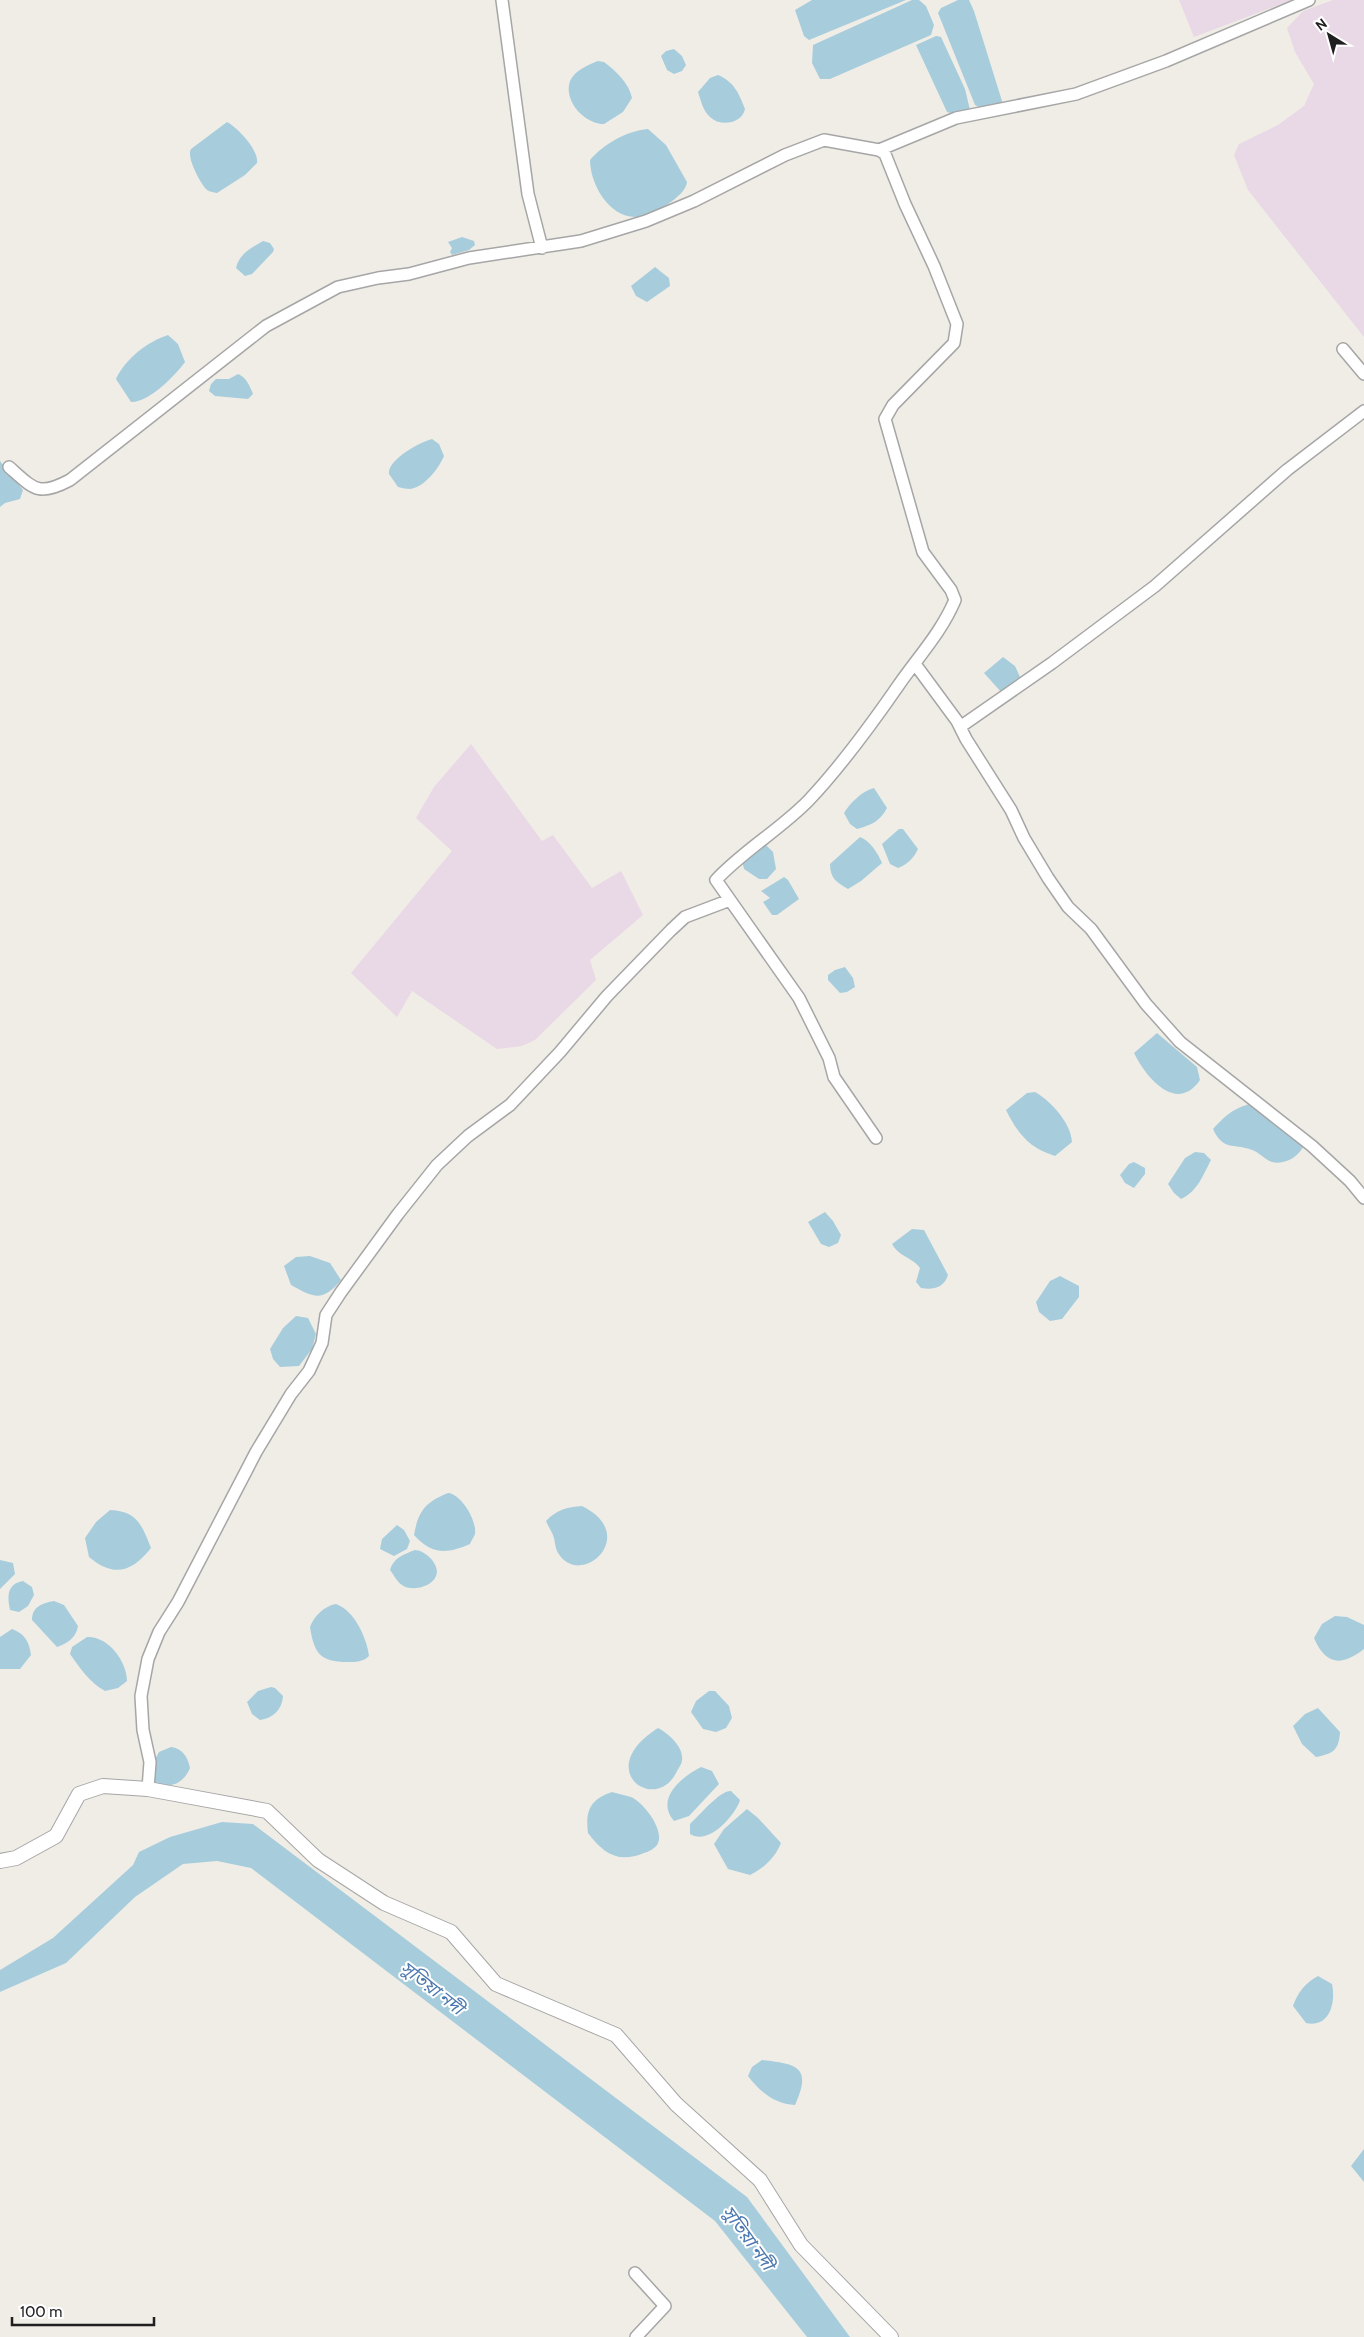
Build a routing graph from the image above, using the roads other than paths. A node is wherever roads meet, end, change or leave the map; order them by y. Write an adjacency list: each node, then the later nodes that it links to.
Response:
1 (502, 0): 4 (street)
2 (1309, 0): 3 (street)
3 (879, 150): 4 (street); 9 (street)
4 (542, 248): 8 (street)
5 (1344, 349): 6 (street)
6 (1364, 374)
7 (1364, 411): 10 (street)
8 (9, 467)
9 (915, 664): 10 (street); 11 (street)
10 (960, 727): 13 (street)
11 (730, 900): 12 (street); 14 (street)
12 (876, 1138)
13 (1364, 1198)
14 (148, 1789): 15 (street); 18 (street)
15 (0, 1861)
16 (635, 2273): 17 (street)
17 (636, 2337)
18 (891, 2337)

